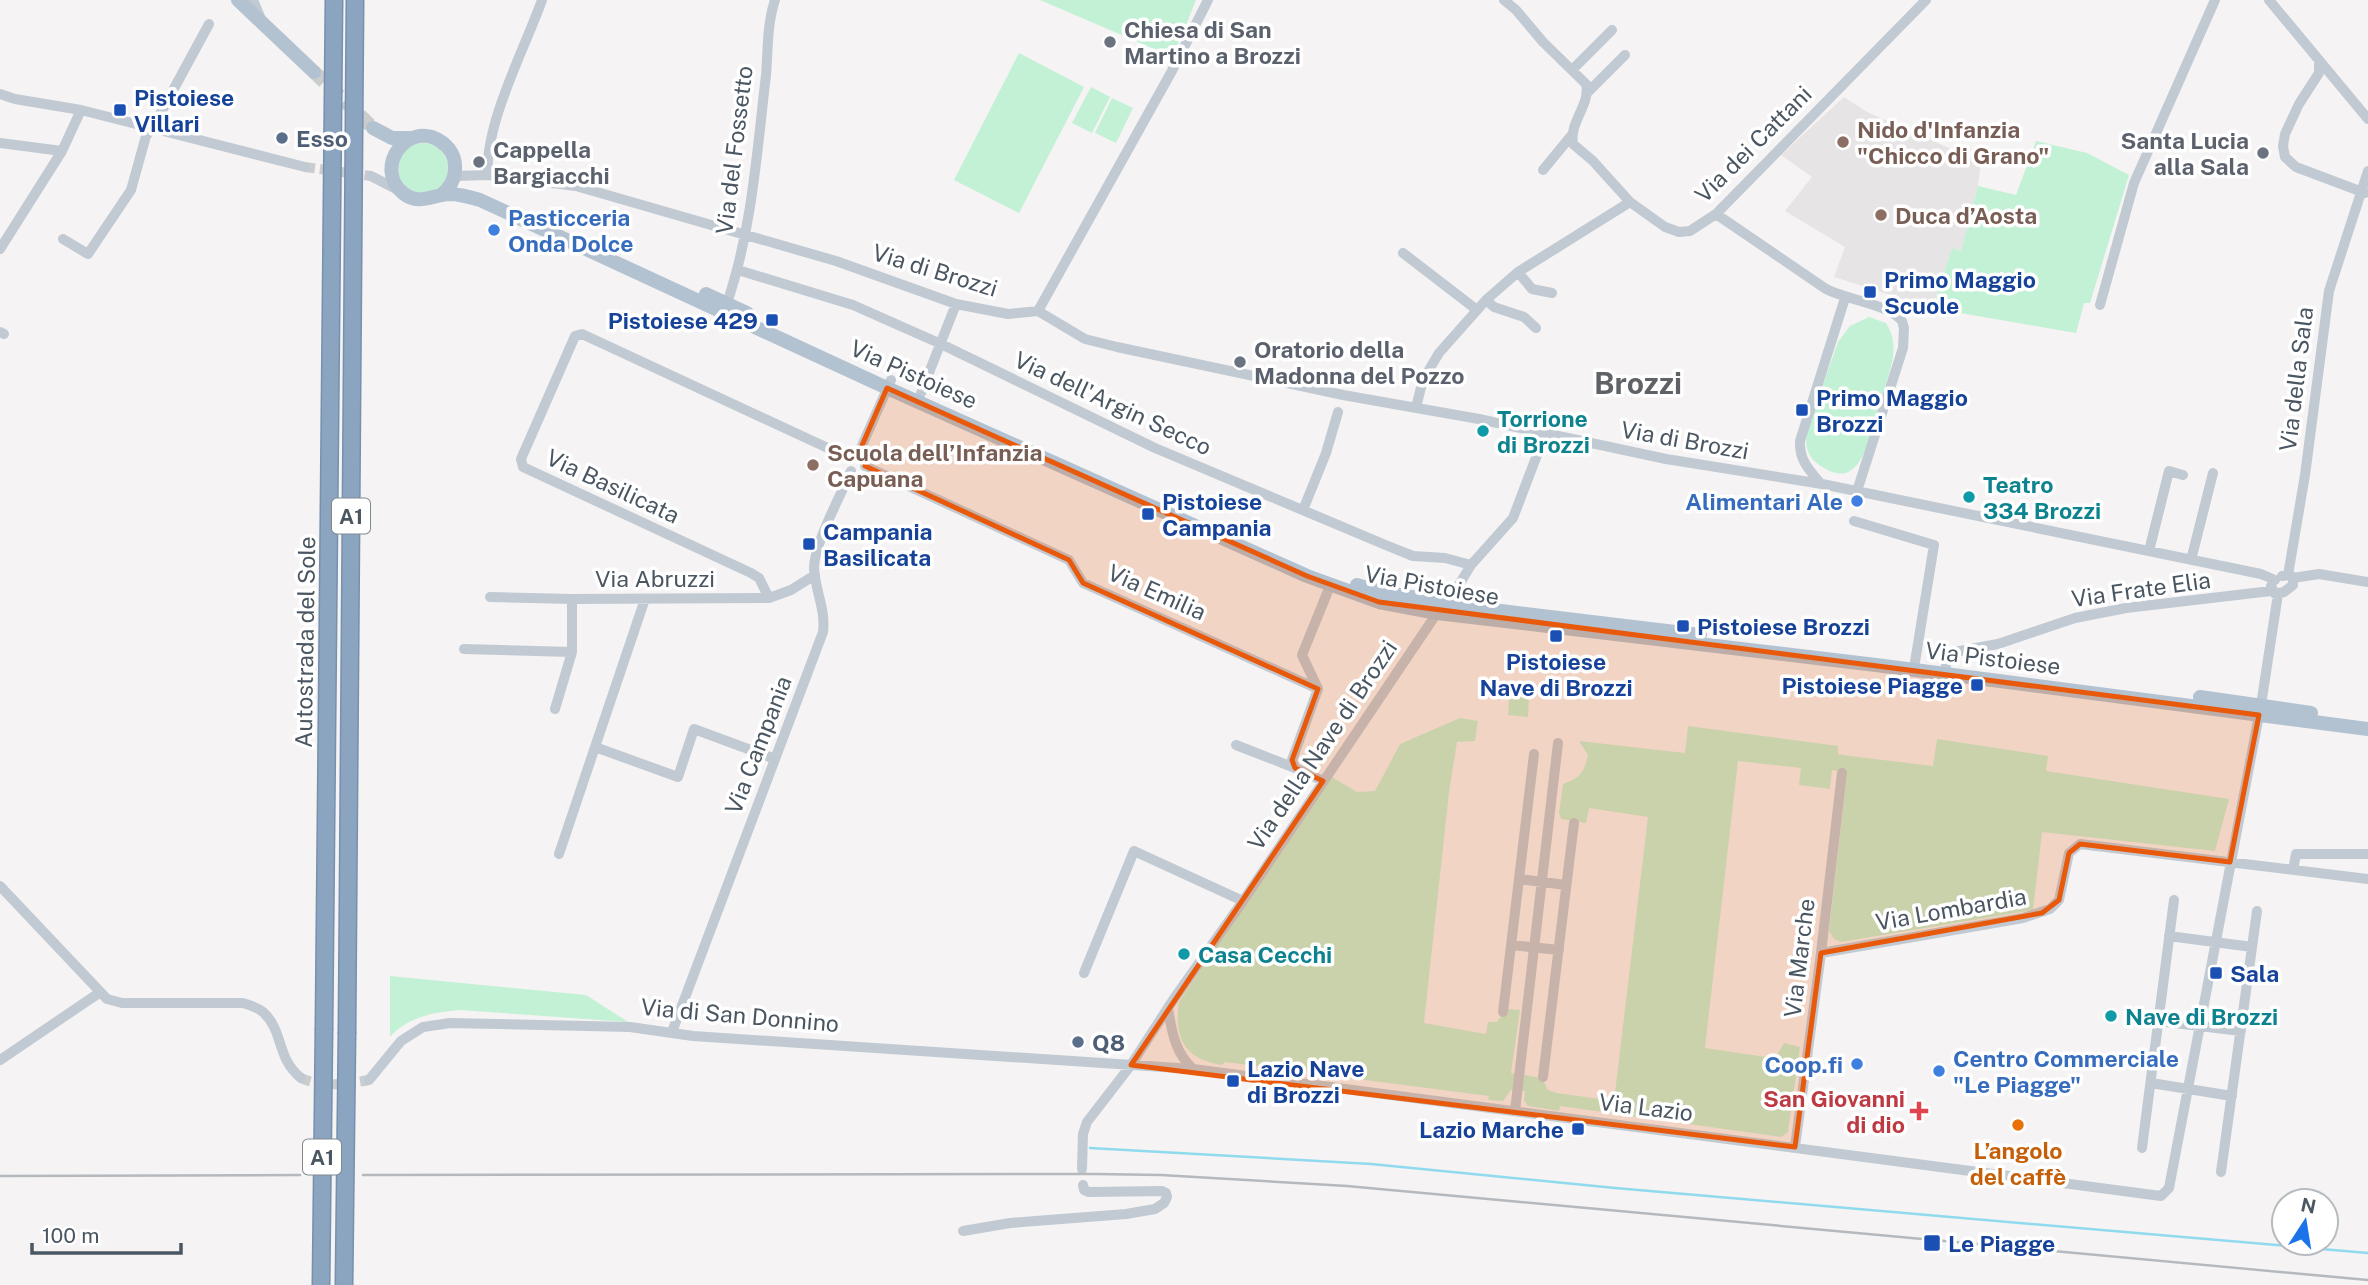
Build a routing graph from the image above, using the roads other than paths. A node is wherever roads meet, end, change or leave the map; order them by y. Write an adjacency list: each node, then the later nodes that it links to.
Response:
1 (238, 0): 13 (main road)
2 (253, 0): 13 (street)
3 (334, 0): 148 (highway, Autostrada del Sole / A1, bridge)
4 (355, 0): 149 (highway, Autostrada del Sole / A1, bridge)
5 (542, 0): 33 (street)
6 (775, 0): 39 (street, Via del Fossetto)
7 (1208, 0): 52 (street)
8 (1504, 0): 16 (street)
9 (1926, 0): 38 (street, Via dei Cattani)
10 (2269, 0): 17 (street)
11 (2215, 1): 50 (street)
12 (209, 24): 23 (street)
13 (267, 27): 18 (main road)
14 (1612, 30): 16 (street)
15 (1625, 55): 19 (street)
16 (1572, 70): 19 (street)
17 (2322, 70): 22 (street); 35 (street)
18 (314, 72)
19 (1588, 92): 24 (street)
20 (0, 94): 21 (street)
21 (81, 110): 23 (street); 27 (street)
22 (2368, 119)
23 (152, 129): 29 (street); 40 (street)
24 (1571, 136): 31 (street); 37 (street, Via dei Cattani)
25 (411, 138): 28 (main road, Via Pistoiese); 28 (main road); 30 (main road, Via Pistoiese)
26 (0, 143): 27 (street)
27 (62, 151): 41 (street)
28 (393, 158): 34 (main road); 34 (street, Via Pistoiese)
29 (305, 167)
30 (455, 169): 33 (street, Via di Brozzi); 36 (main road); 48 (main road, Via Pistoiese)
31 (1543, 170)
32 (2368, 171): 35 (street, Via della Sala)
33 (488, 175): 39 (street, Via di Brozzi)
34 (403, 193): 36 (main road, Via Pistoiese)
35 (2365, 193): 74 (street, Via della Sala)
36 (441, 195): 55 (main road, Via Pistoiese)
37 (1630, 202): 38 (street, Via dei Cattani); 44 (street)
38 (1716, 214): 46 (street)
39 (746, 234): 43 (street, Via del Fossetto); 49 (street, Via di Brozzi)
40 (64, 239)
41 (0, 249)
42 (1403, 253): 51 (street)
43 (738, 270): 48 (street, Via del Fossetto); 54 (street, Via dell'Argin Secco)
44 (1518, 272): 45 (street); 47 (street)
45 (1552, 293)
46 (1845, 298): 66 (street); 67 (street)
47 (1486, 300): 51 (street); 53 (street)
48 (727, 303): 55 (main road, Via Pistoiese)
49 (956, 304): 52 (street, Via di Brozzi); 54 (street)
50 (2100, 305)
51 (1477, 310): 58 (street)
52 (1038, 311): 57 (street, Via di Brozzi)
53 (1536, 328)
54 (941, 344): 56 (street); 68 (street, Via dell'Argin Secco)
55 (889, 384): 56 (main road, Via Pistoiese); 60 (street); 76 (main road, Via Pistoiese)
56 (921, 393): 82 (main road, Via Pistoiese)
57 (1341, 403): 58 (street, Via di Brozzi); 68 (street)
58 (1416, 407): 59 (street, Via di Brozzi)
59 (1545, 434): 66 (street, Via di Brozzi); 72 (street, Via della Nave di Brozzi)
60 (860, 450): 61 (street); 62 (street)
61 (845, 456): 63 (street); 79 (street, Via Basilicata)
62 (865, 466): 63 (street); 87 (street, Via Emilia)
63 (851, 471): 73 (street, Via Campania)
64 (2213, 473): 71 (street)
65 (2183, 475): 70 (street)
66 (1822, 484): 67 (street, Via di Brozzi)
67 (1857, 491): 70 (street, Via di Brozzi)
68 (1303, 510): 72 (street, Via dell'Argin Secco)
69 (1854, 521): 85 (street)
70 (2149, 551): 71 (street, Via di Brozzi)
71 (2191, 560): 77 (street, Via di Brozzi)
72 (1471, 565): 82 (street, Via della Nave di Brozzi)
73 (815, 575): 79 (street, Via Abruzzi); 96 (street, Via Campania)
74 (2291, 576): 75 (street); 77 (street)
75 (2368, 583)
76 (1330, 586): 82 (main road, Via Pistoiese); 87 (street)
77 (2275, 588): 86 (street, Via Frate Elia); 89 (street)
78 (490, 597): 80 (street, Via Abruzzi)
79 (769, 598): 81 (street, Via Abruzzi)
80 (572, 599): 81 (street, Via Abruzzi); 84 (street)
81 (645, 600): 94 (street)
82 (1442, 608): 85 (main road, Via Pistoiese); 89 (main road, Via Pistoiese); 99 (street, Via della Nave di Brozzi)
83 (464, 649): 84 (street)
84 (572, 652): 88 (street)
85 (1915, 662): 86 (main road, Via Pistoiese)
86 (1946, 666): 89 (main road, Via Pistoiese)
87 (1318, 689): 97 (street)
88 (555, 709)
89 (2260, 710): 90 (main road, Via Pistoiese); 91 (main road, Via Pistoiese); 105 (street)
90 (2368, 721)
91 (2368, 729)
92 (1558, 743): 101 (street)
93 (1236, 745): 97 (street)
94 (595, 747): 96 (street); 103 (street)
95 (1534, 754): 100 (street)
96 (775, 759): 130 (street, Via Campania)
97 (1295, 768): 99 (street)
98 (1842, 773): 121 (street, Via Marche)
99 (1323, 781): 113 (street, Via della Nave di Brozzi)
100 (1526, 818): 101 (street); 107 (street)
101 (1549, 820): 109 (street)
102 (1574, 823): 110 (street)
103 (559, 853)
104 (2368, 854): 106 (street)
105 (2230, 862): 106 (street, Via Lombardia); 116 (street); 121 (street, Via Lombardia)
106 (2293, 870): 108 (street, Via Lombardia)
107 (1519, 879): 109 (street); 117 (street)
108 (2368, 879)
109 (1542, 882): 110 (street); 118 (street)
110 (1566, 885): 120 (street)
111 (0, 886): 123 (street)
112 (2174, 900): 115 (street)
113 (1243, 901): 122 (street); 125 (street, Via della Nave di Brozzi)
114 (2257, 911): 119 (street)
115 (2169, 936): 116 (street); 128 (street)
116 (2215, 942): 119 (street); 129 (street)
117 (1511, 945): 118 (street); 127 (street)
118 (1534, 947): 120 (street); 124 (street)
119 (2252, 947): 131 (street)
120 (1559, 950): 126 (street)
121 (1821, 953): 142 (street, Via Marche)
122 (1084, 973)
123 (99, 993): 132 (street); 136 (street)
124 (1527, 1007): 126 (street); 141 (street)
125 (1168, 1009): 133 (street, Via della Nave di Brozzi); 134 (street)
126 (1551, 1010): 135 (street)
127 (1503, 1012)
128 (2158, 1021): 129 (street); 138 (street)
129 (2199, 1026): 131 (street); 139 (street)
130 (672, 1031): 133 (street, Via di San Donnino); 137 (street, Via di San Donnino)
131 (2241, 1031): 140 (street)
132 (0, 1060)
133 (1130, 1065): 134 (street, Via Lazio); 144 (street, Via della Nave di Brozzi)
134 (1193, 1069): 141 (street, Via Lazio)
135 (1543, 1077)
136 (301, 1078)
137 (369, 1080)
138 (2151, 1083): 139 (street); 143 (street)
139 (2187, 1089): 140 (street); 142 (street, Via Lazio)
140 (2232, 1096): 145 (street)
141 (1514, 1111): 142 (street, Via Lazio)
142 (1796, 1147)
143 (2142, 1148)
144 (1082, 1169)
145 (2221, 1172)
146 (1084, 1187): 147 (street)
147 (963, 1231)
148 (321, 1285)
149 (344, 1285)

